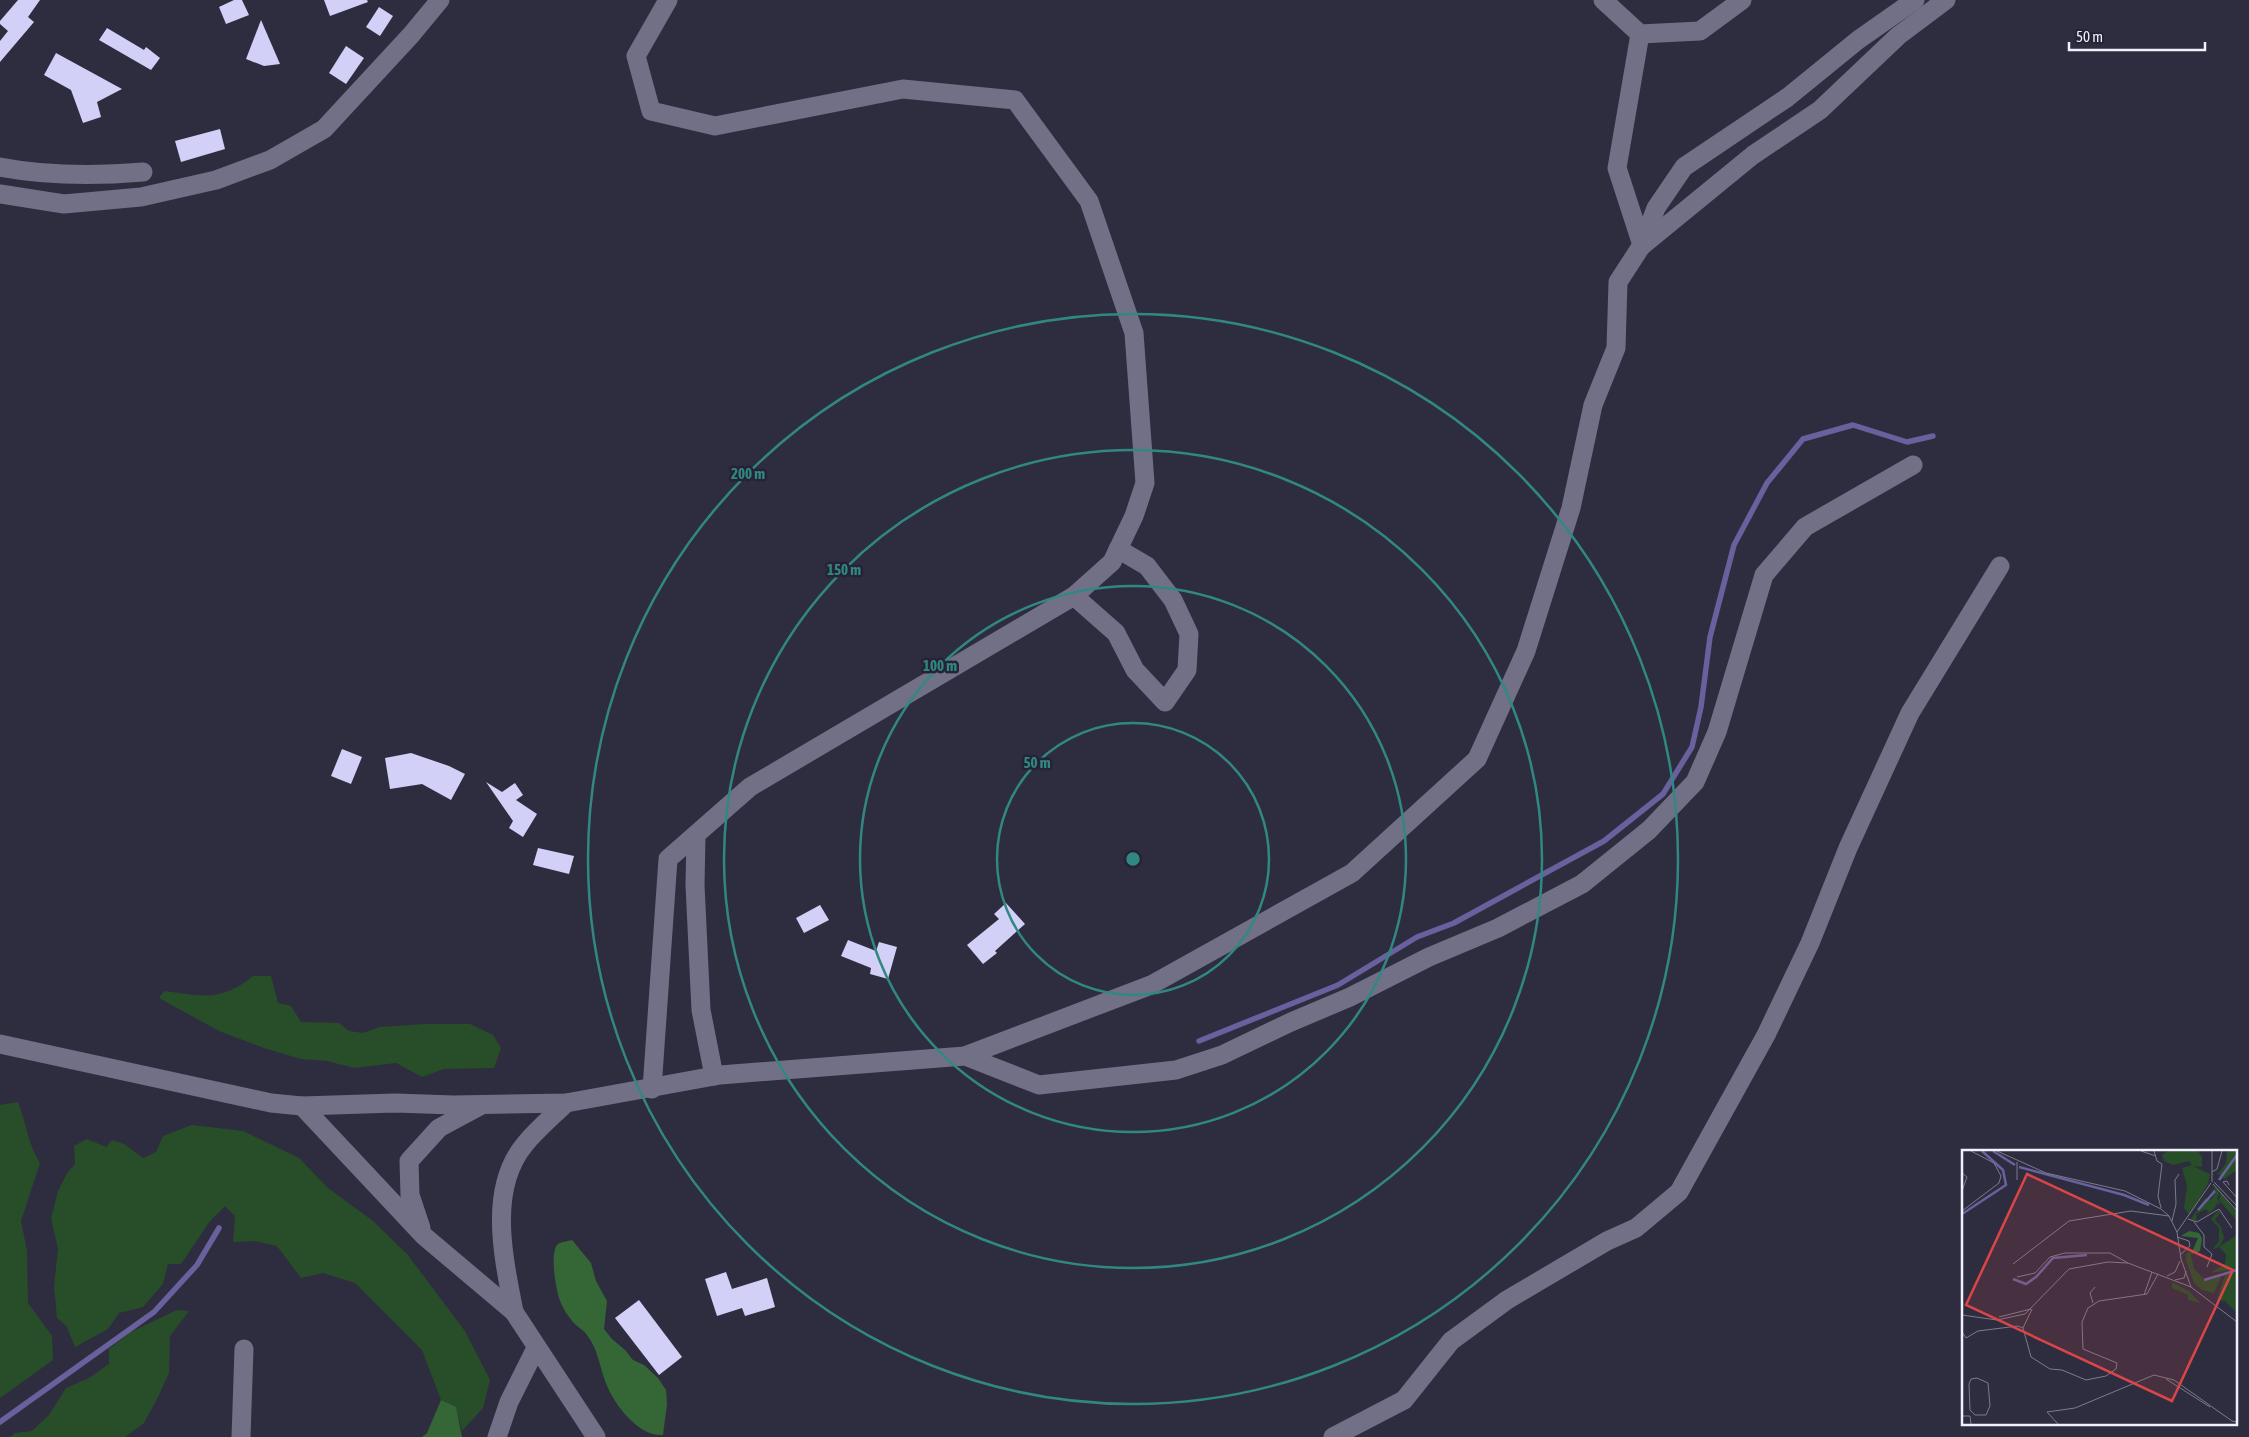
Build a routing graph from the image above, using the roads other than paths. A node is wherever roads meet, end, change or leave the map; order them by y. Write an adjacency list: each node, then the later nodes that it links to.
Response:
1 (440, 0): 10 (street)
2 (668, 0): 13 (street)
3 (1603, 0): 7 (street)
4 (1742, 0): 7 (street)
5 (1915, 0): 11 (street)
6 (1946, 0): 11 (street)
7 (1640, 34): 11 (street)
8 (0, 167): 9 (street)
9 (143, 172)
10 (0, 194)
11 (1642, 246): 18 (street)
12 (1913, 465): 18 (street)
13 (1118, 549): 15 (street); 15 (street)
14 (2000, 566): 31 (street)
15 (1074, 596): 16 (street)
16 (696, 835): 19 (street); 20 (street)
17 (0, 1044): 23 (street)
18 (965, 1056): 19 (street)
19 (714, 1076): 20 (street)
20 (652, 1089): 21 (street)
21 (566, 1103): 22 (street); 25 (street)
22 (484, 1104): 23 (street); 24 (street)
23 (302, 1106): 24 (street)
24 (424, 1236): 25 (street)
25 (514, 1312): 26 (street)
26 (536, 1348): 29 (street); 30 (street)
27 (244, 1349): 28 (street)
28 (241, 1437)
29 (497, 1437)
30 (596, 1437)
31 (1333, 1437)

